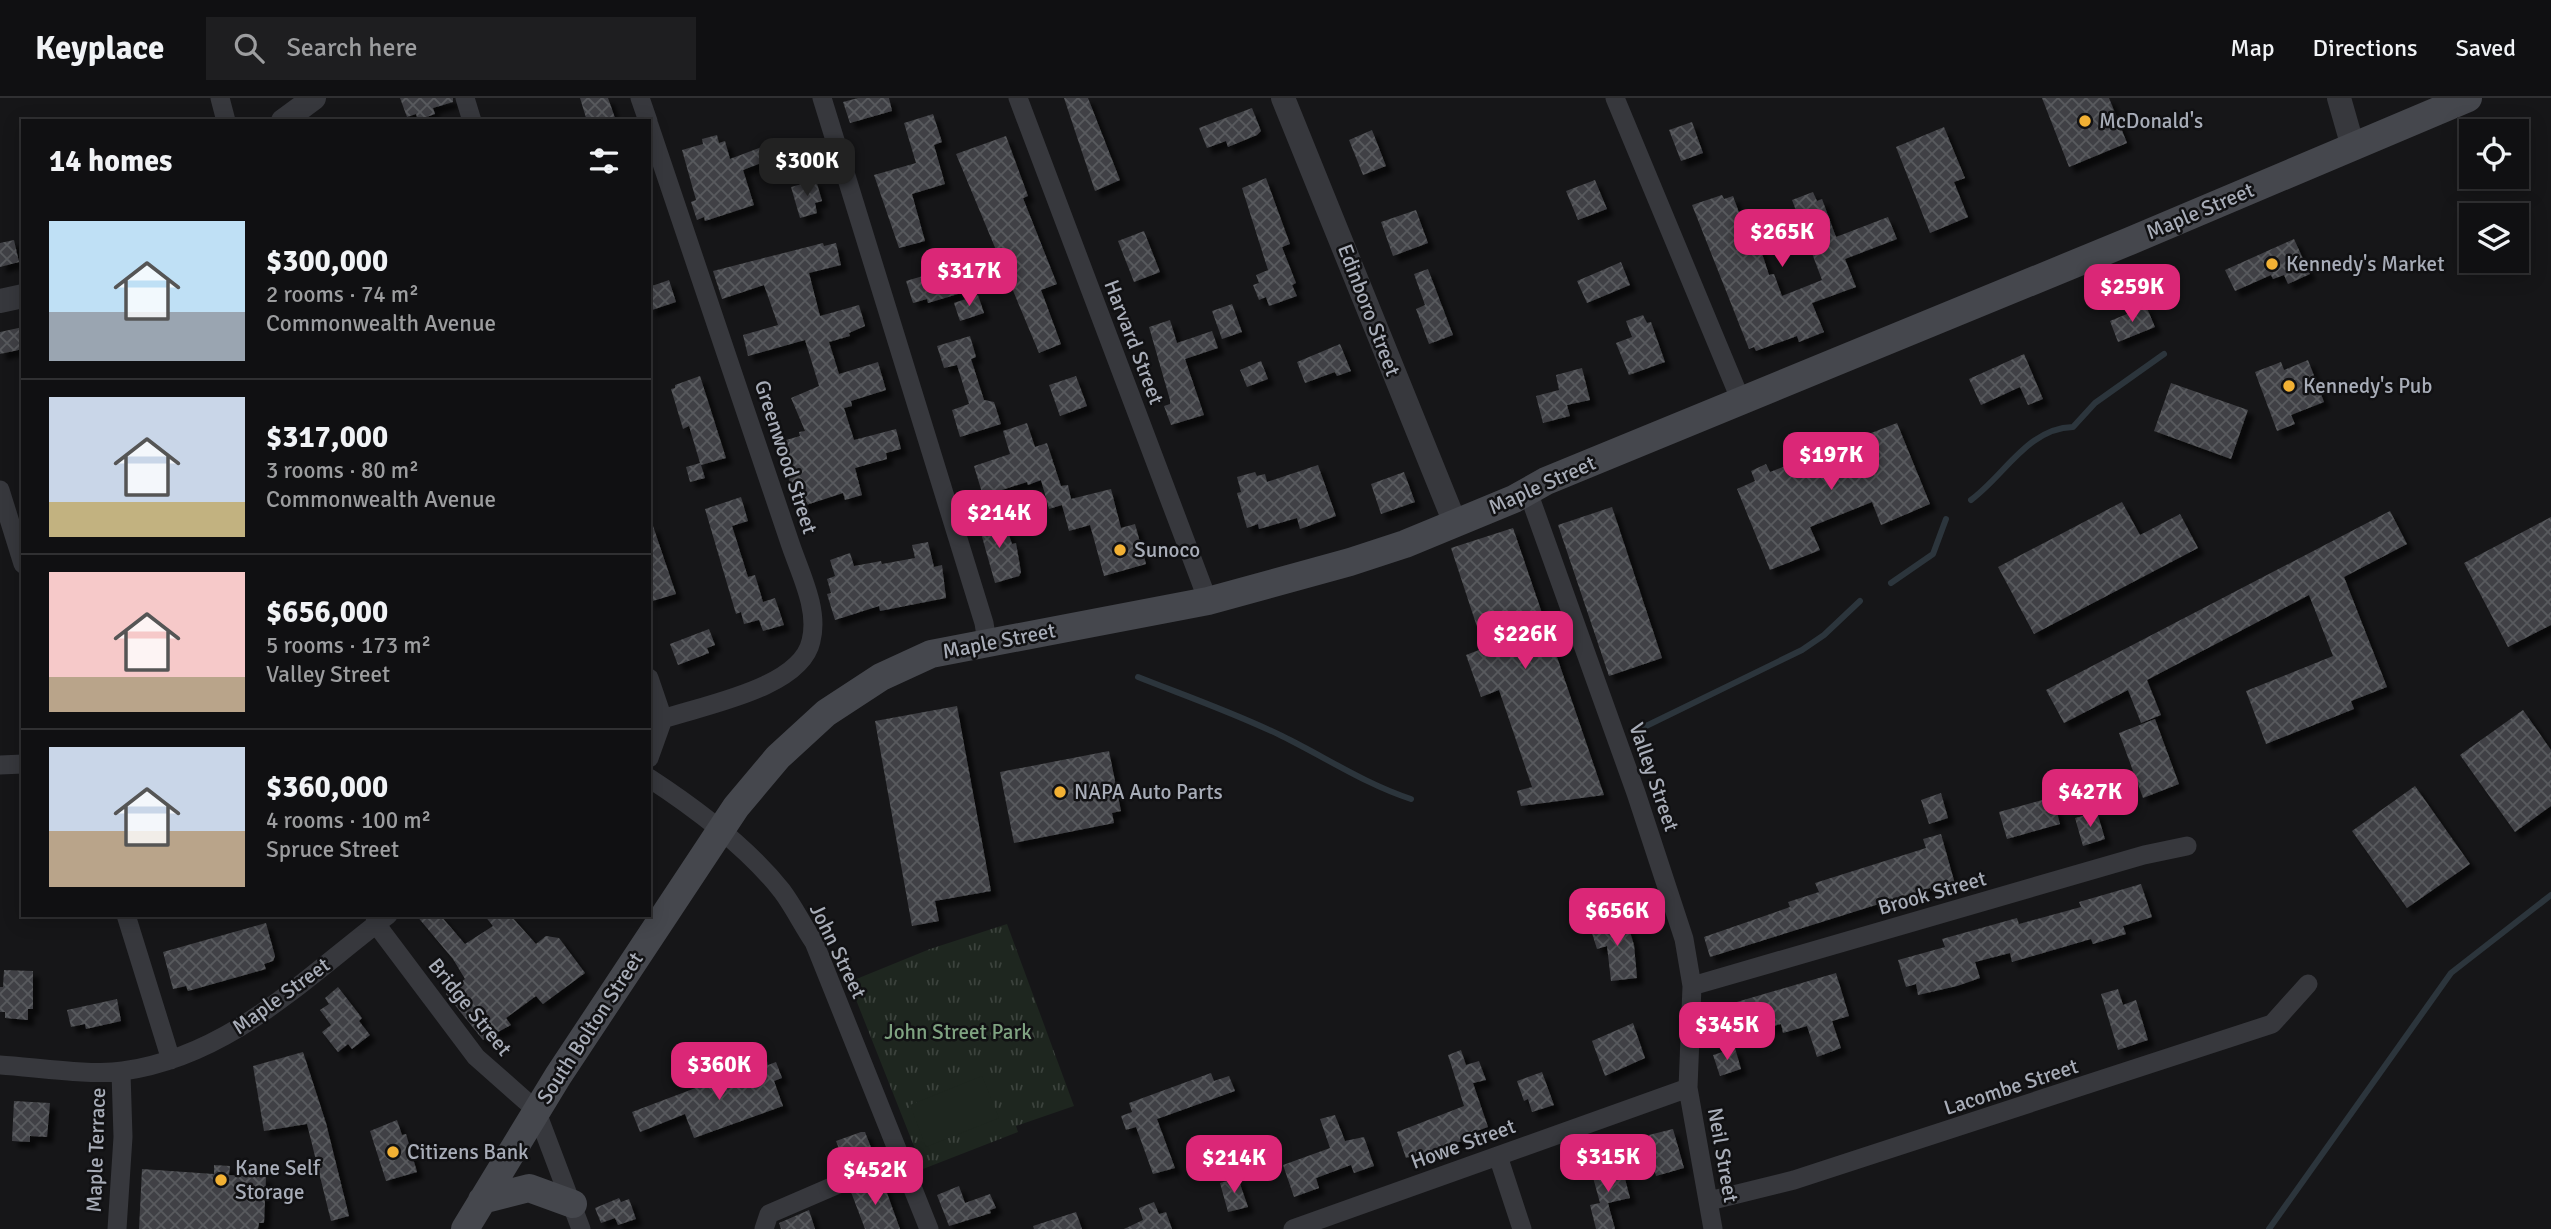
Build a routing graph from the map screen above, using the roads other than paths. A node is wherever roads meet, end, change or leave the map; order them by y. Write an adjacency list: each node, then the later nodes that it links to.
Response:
1 (220, 98): 11 (street)
2 (314, 98): 12 (street)
3 (465, 98): 13 (street)
4 (640, 98): 14 (street, Greenwood Street)
5 (822, 98): 25 (street)
6 (1018, 98): 24 (street, Harvard Street)
7 (1283, 98): 22 (street, Edinboro Street)
8 (1615, 98): 19 (street)
9 (2339, 98): 16 (street)
10 (2468, 98): 16 (main road, Maple Street)
11 (225, 119)
12 (286, 119)
13 (471, 119)
14 (647, 119)
15 (651, 132): 27 (street, Greenwood Street)
16 (2353, 147): 19 (main road, Maple Street)
17 (21, 296): 18 (street)
18 (0, 301)
19 (1741, 401): 20 (main road, Maple Street)
20 (1527, 489): 22 (main road, Maple Street); 37 (street, Valley Street)
21 (0, 490): 23 (street)
22 (1455, 523): 24 (main road, Maple Street)
23 (21, 558)
24 (1208, 601): 25 (main road, Maple Street)
25 (987, 642): 32 (main road, Maple Street)
26 (651, 684): 27 (street)
27 (663, 719): 28 (street)
28 (651, 752)
29 (21, 764): 30 (street)
30 (0, 765)
31 (651, 779): 32 (street)
32 (720, 831): 42 (main road, South Bolton Street); 44 (street, John Street)
33 (2186, 846): 37 (street, Brook Street)
34 (127, 917): 38 (street)
35 (379, 918): 38 (street, Maple Street); 42 (street, Bridge Street)
36 (2308, 984): 46 (street, Lacombe Street)
37 (1692, 986): 41 (street, Valley Street)
38 (171, 1060): 40 (street, Maple Street)
39 (0, 1065): 40 (street, Maple Street)
40 (121, 1072): 48 (street, Maple Terrace)
41 (1688, 1088): 43 (street, Howe Street); 46 (street, Neil Street)
42 (536, 1110): 45 (main road, South Bolton Street); 47 (street, Bridge Street)
43 (1498, 1156): 52 (street, Howe Street); 53 (street)
44 (901, 1157): 50 (street); 51 (street, John Street)
45 (482, 1200): 47 (main road); 49 (main road, South Bolton Street)
46 (1709, 1201): 54 (street, Neil Street)
47 (577, 1216)
48 (117, 1229)
49 (465, 1229)
50 (764, 1229)
51 (929, 1229)
52 (1293, 1229)
53 (1522, 1229)
54 (1713, 1229)

